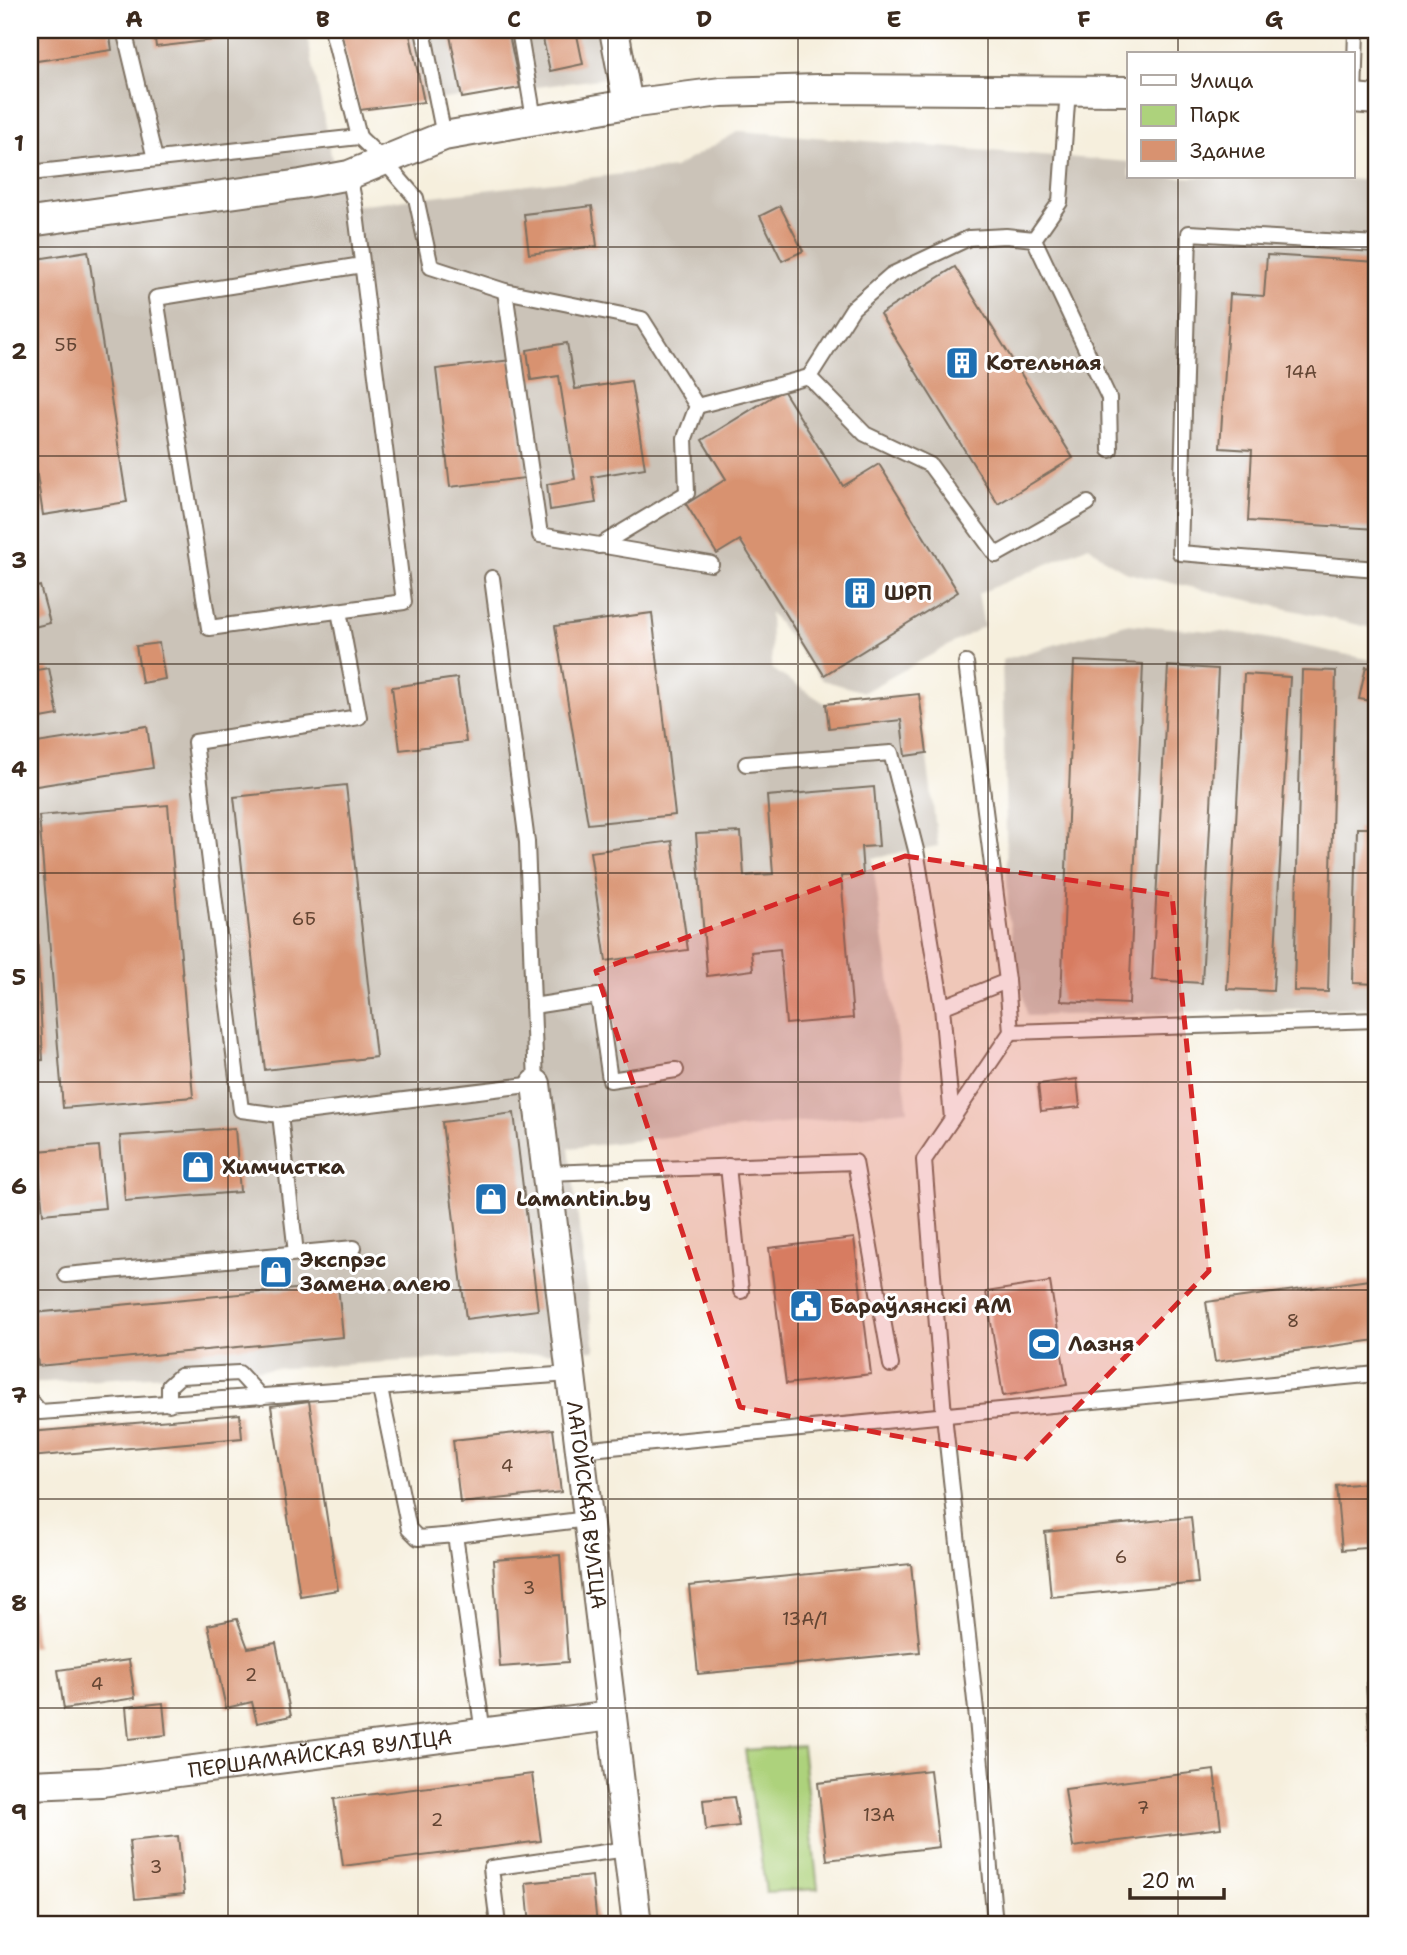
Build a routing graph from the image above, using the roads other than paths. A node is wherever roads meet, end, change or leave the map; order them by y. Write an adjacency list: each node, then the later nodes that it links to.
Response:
1 (124, 30): 14 (lane)
2 (332, 30): 13 (lane)
3 (423, 30): 12 (lane)
4 (519, 30): 11 (lane)
5 (614, 30): 10 (street)
6 (1356, 30): 9 (lane)
7 (1069, 89): 8 (street); 10 (street); 19 (lane)
8 (1127, 91)
9 (1362, 99)
10 (628, 104): 11 (street)
11 (534, 119): 12 (street)
12 (444, 136): 15 (street)
13 (359, 137): 14 (lane); 15 (lane)
14 (155, 159): 16 (lane)
15 (384, 161): 17 (street); 22 (lane)
16 (30, 173)
17 (349, 175): 18 (street); 21 (lane)
18 (30, 222)
19 (1034, 239): 23 (lane); 25 (lane)
20 (1377, 244): 29 (lane)
21 (362, 265): 31 (lane); 31 (lane)
22 (505, 291): 24 (lane); 27 (lane)
23 (809, 377): 24 (lane); 26 (lane)
24 (697, 405): 27 (lane)
25 (1110, 450)
26 (1088, 503)
27 (599, 546): 28 (lane)
28 (710, 564)
29 (1377, 569)
30 (492, 578): 35 (lane)
31 (339, 611): 41 (lane)
32 (965, 663): 34 (lane)
33 (746, 764): 36 (lane)
34 (1007, 981): 36 (lane); 38 (lane)
35 (533, 1006): 39 (lane); 40 (lane)
36 (942, 1007): 42 (lane)
37 (1377, 1020): 38 (lane)
38 (1011, 1032): 42 (lane)
39 (676, 1070)
40 (536, 1084): 41 (lane); 44 (street, ЛАГОЙСКАЯ ВУЛІЦА)
41 (279, 1115): 46 (lane)
42 (952, 1119): 56 (lane)
43 (728, 1166): 44 (lane); 48 (lane); 49 (lane)
44 (547, 1173): 50 (street, ЛАГОЙСКАЯ ВУЛІЦА)
45 (354, 1248): 46 (lane)
46 (296, 1253): 47 (lane)
47 (66, 1275)
48 (741, 1291)
49 (891, 1365)
50 (570, 1374): 52 (lane); 57 (street, ЛАГОЙСКАЯ ВУЛІЦА)
51 (1377, 1374): 56 (lane)
52 (380, 1389): 53 (lane); 59 (lane)
53 (261, 1397): 55 (lane); 55 (lane)
54 (30, 1400): 55 (lane)
55 (169, 1404)
56 (944, 1415): 57 (lane); 66 (lane)
57 (580, 1450): 58 (street, ЛАГОЙСКАЯ ВУЛІЦА)
58 (588, 1519): 59 (lane); 60 (street, ЛАГОЙСКАЯ ВУЛІЦА)
59 (455, 1535): 61 (lane)
60 (611, 1716): 61 (street, ПЕРШАМАЙСКАЯ ВУЛІЦА); 63 (street, ЛАГОЙСКАЯ ВУЛІЦА)
61 (483, 1732): 62 (street, ПЕРШАМАЙСКАЯ ВУЛІЦА)
62 (30, 1785)
63 (627, 1849): 64 (lane); 65 (street, ЛАГОЙСКАЯ ВУЛІЦА)
64 (498, 1925)
65 (637, 1925)
66 (995, 1925)

